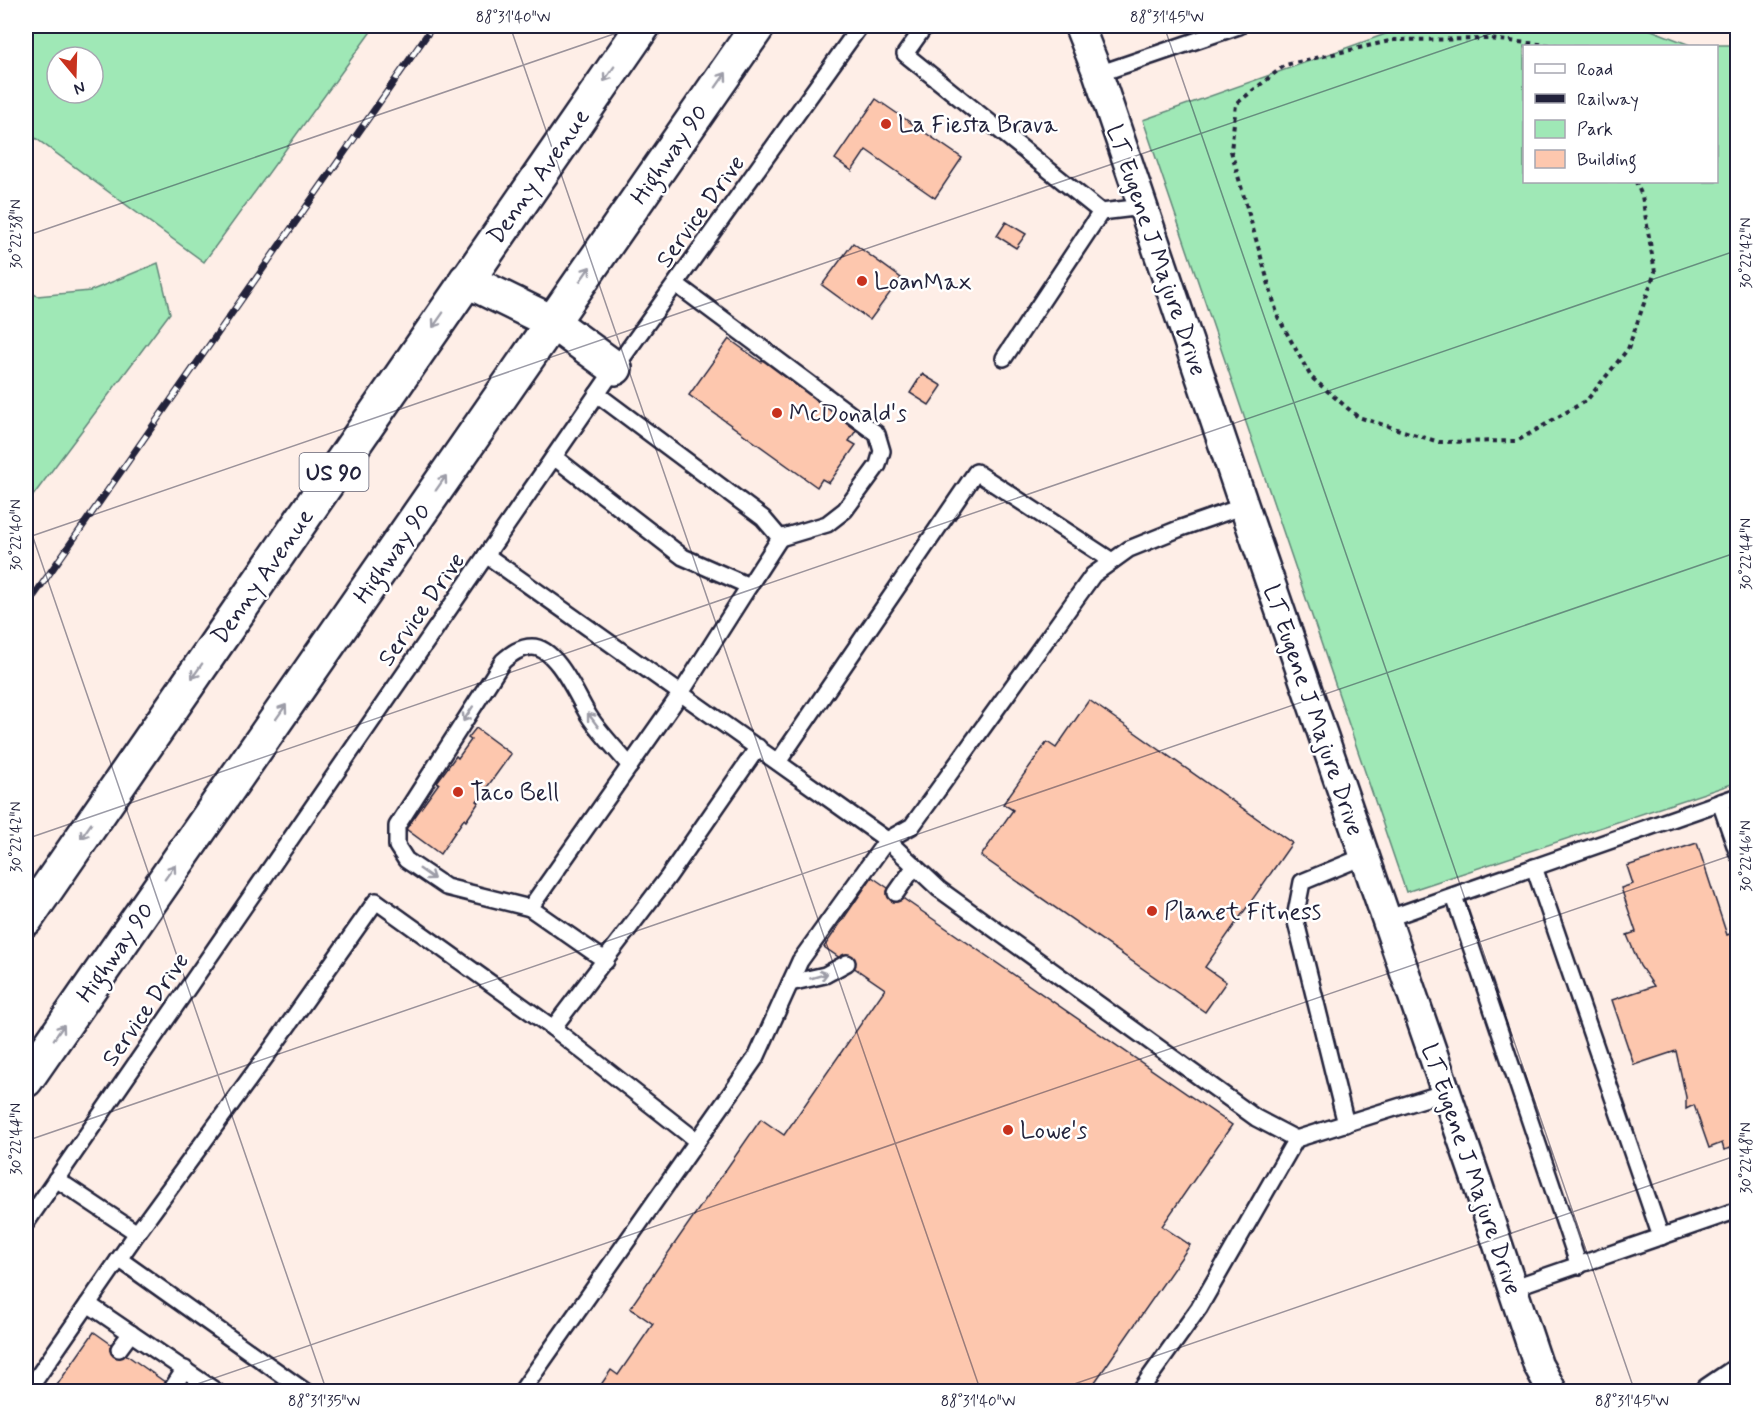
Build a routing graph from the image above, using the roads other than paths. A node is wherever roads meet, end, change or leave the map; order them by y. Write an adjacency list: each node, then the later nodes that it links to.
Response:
1 (643, 26): 11 (main road, Denny Avenue / US 90, one-way to 11)
2 (758, 26): 13 (main road, Highway 90, one-way to 2)
3 (860, 26): 12 (lane, Service Drive)
4 (925, 26): 10 (lane)
5 (1079, 26): 8 (street, LT Eugene J Majure Drive)
6 (1239, 26): 7 (lane)
7 (1199, 32): 8 (lane)
8 (1098, 74): 9 (street, LT Eugene J Majure Drive)
9 (1143, 207): 10 (lane); 18 (street, LT Eugene J Majure Drive)
10 (1101, 212): 14 (lane)
11 (466, 280): 13 (main road); 37 (main road, Denny Avenue / US 90, one-way to 37)
12 (676, 284): 15 (lane, Service Drive); 19 (lane)
13 (552, 322): 15 (main road); 43 (main road, Highway 90, one-way to 13)
14 (1004, 358)
15 (615, 368): 16 (lane, Service Drive)
16 (597, 394): 17 (lane, Service Drive); 19 (lane)
17 (554, 457): 20 (lane, Service Drive); 22 (lane)
18 (1244, 506): 21 (lane); 31 (street, LT Eugene J Majure Drive)
19 (780, 538): 22 (lane)
20 (486, 555): 23 (lane); 48 (lane, Service Drive)
21 (1112, 561): 25 (lane); 29 (lane)
22 (749, 586): 23 (lane)
23 (681, 693): 24 (lane); 26 (lane)
24 (758, 747): 25 (lane); 39 (lane)
25 (778, 762): 29 (lane)
26 (630, 766): 36 (lane); 36 (lane, one-way to 36)
27 (1737, 796): 28 (lane)
28 (1720, 802): 30 (lane); 33 (lane)
29 (887, 840): 32 (lane); 41 (lane)
30 (1737, 854)
31 (1365, 856): 38 (street, LT Eugene J Majure Drive); 45 (lane)
32 (915, 866): 34 (lane); 46 (lane)
33 (1534, 867): 35 (lane); 52 (lane)
34 (896, 893)
35 (1454, 896): 38 (lane); 54 (lane)
36 (530, 908): 39 (lane)
37 (26, 919)
38 (1386, 919): 44 (street, LT Eugene J Majure Drive)
39 (606, 961): 42 (lane)
40 (847, 963): 41 (lane, one-way to 40)
41 (790, 983): 47 (lane)
42 (553, 1028): 47 (lane); 51 (lane)
43 (26, 1080)
44 (1446, 1092): 45 (lane); 55 (street, LT Eugene J Majure Drive)
45 (1346, 1124): 46 (lane)
46 (1296, 1139): 66 (lane)
47 (697, 1141): 65 (lane)
48 (56, 1179): 50 (lane, Service Drive); 51 (lane)
49 (1737, 1210): 52 (lane)
50 (26, 1223)
51 (137, 1233): 53 (lane)
52 (1661, 1237): 54 (lane)
53 (119, 1259): 56 (lane); 62 (lane)
54 (1579, 1266): 55 (lane)
55 (1512, 1288): 67 (street, LT Eugene J Majure Drive)
56 (88, 1304): 57 (lane); 63 (lane)
57 (131, 1333): 58 (lane); 59 (lane)
58 (119, 1349)
59 (185, 1369): 61 (lane); 64 (lane)
60 (1737, 1373): 68 (street)
61 (173, 1387)
62 (302, 1390)
63 (27, 1392)
64 (217, 1392)
65 (521, 1392)
66 (1139, 1392)
67 (1553, 1392)
68 (1710, 1392)

